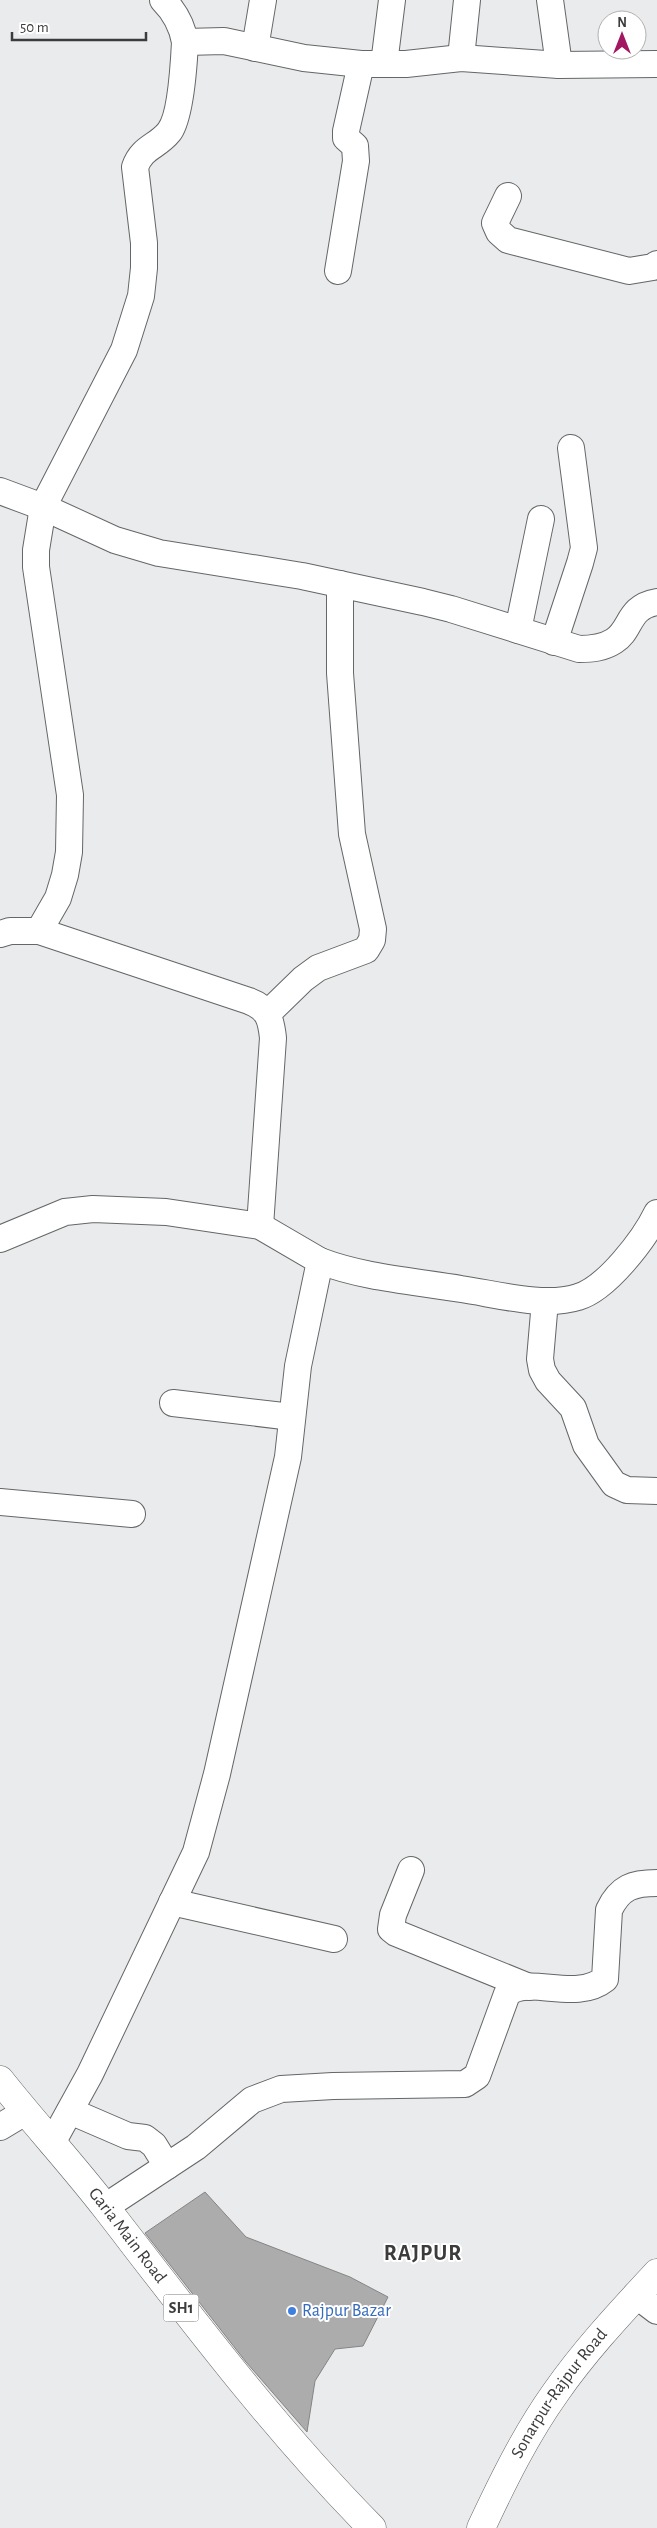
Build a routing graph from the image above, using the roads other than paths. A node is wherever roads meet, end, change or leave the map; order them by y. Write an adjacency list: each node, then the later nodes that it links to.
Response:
1 (163, 0): 6 (street)
2 (263, 0): 7 (street)
3 (392, 0): 9 (street)
4 (467, 0): 8 (street)
5 (550, 0): 11 (street)
6 (185, 42): 7 (street); 17 (street)
7 (255, 48): 9 (street)
8 (461, 58): 9 (street); 11 (street)
9 (372, 64): 14 (street)
10 (657, 64): 11 (street)
11 (559, 65)
12 (508, 196): 13 (street)
13 (657, 264)
14 (338, 271)
15 (572, 448): 22 (street)
16 (0, 491): 17 (street)
17 (43, 507): 19 (street); 23 (street)
18 (541, 519): 21 (street)
19 (340, 584): 21 (street); 25 (street)
20 (657, 602): 22 (street)
21 (518, 630): 22 (street)
22 (554, 642)
23 (39, 931): 24 (street); 25 (street)
24 (0, 934)
25 (268, 1013): 27 (street)
26 (657, 1213): 30 (street)
27 (260, 1226): 28 (street); 29 (street)
28 (0, 1239)
29 (320, 1262): 30 (street); 32 (street)
30 (545, 1301): 33 (street)
31 (173, 1403): 32 (street)
32 (292, 1417): 38 (street)
33 (657, 1491)
34 (0, 1502): 35 (street)
35 (132, 1514)
36 (411, 1870): 40 (street)
37 (657, 1883): 40 (street)
38 (172, 1902): 39 (street); 42 (street)
39 (334, 1939)
40 (529, 1987): 46 (street)
41 (0, 2080): 43 (main road, Garia Main Road / SH1)
42 (70, 2111): 45 (street); 46 (street)
43 (25, 2112): 44 (street); 45 (main road, Garia Main Road / SH1)
44 (0, 2127)
45 (52, 2143): 47 (main road, Garia Main Road / SH1)
46 (167, 2166): 47 (street)
47 (105, 2207): 50 (main road, Garia Main Road / SH1)
48 (657, 2273): 49 (main road, Sonarpur-Rajpur Road)
49 (647, 2303): 51 (main road, Sonarpur-Rajpur Road)
50 (372, 2528)
51 (480, 2528)

